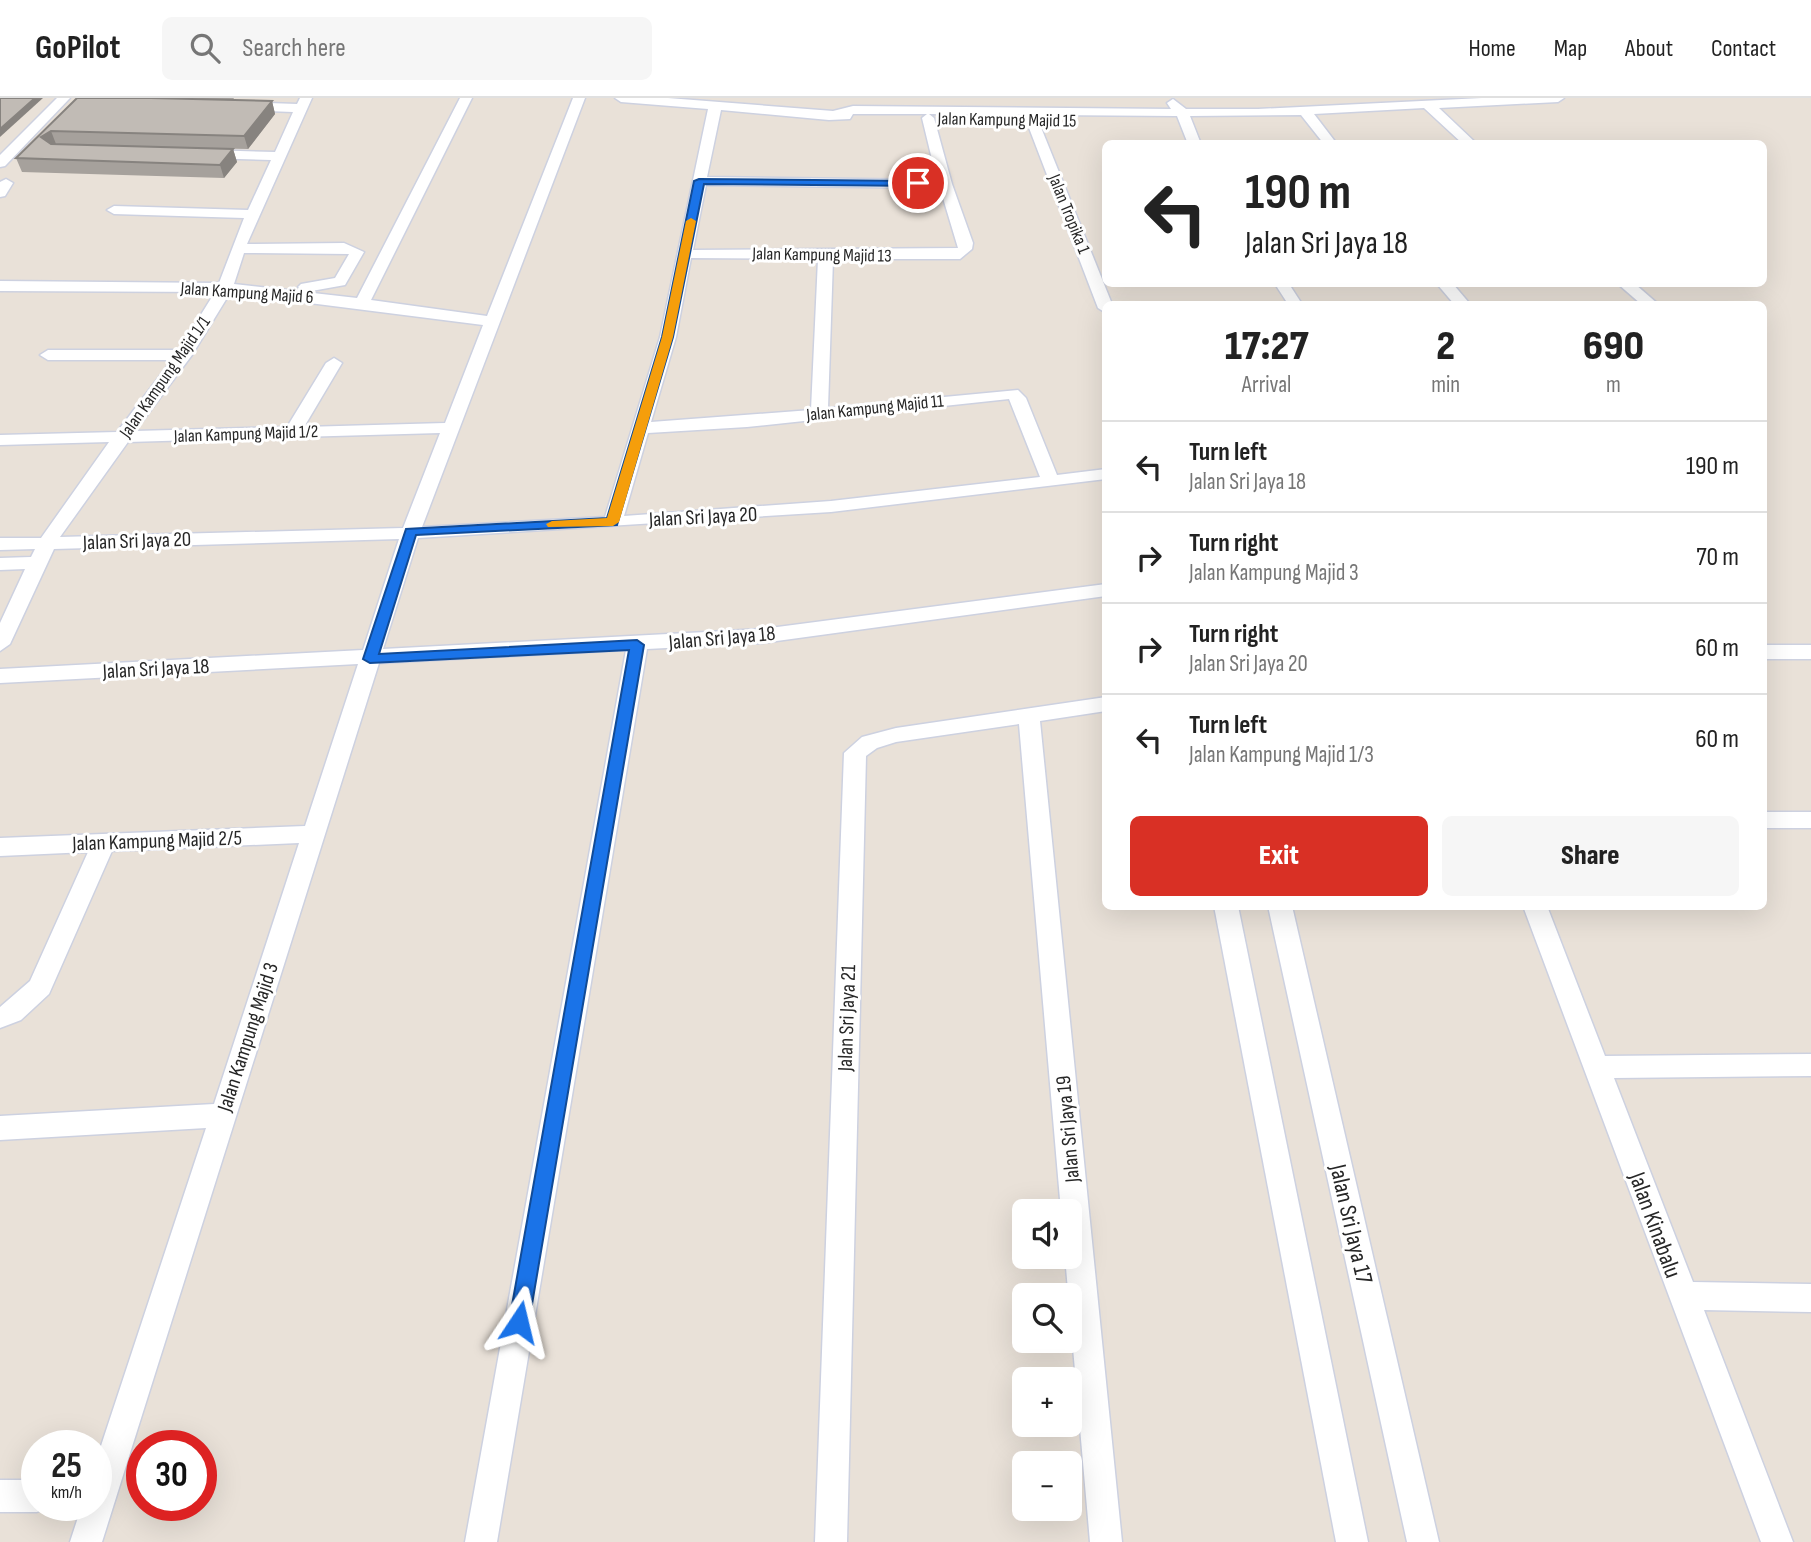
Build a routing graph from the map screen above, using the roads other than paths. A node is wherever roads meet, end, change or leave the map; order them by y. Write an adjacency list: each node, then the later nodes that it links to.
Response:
1 (64, 98): 25 (street)
2 (466, 98): 43 (street)
3 (579, 98): 44 (street)
4 (621, 98): 13 (street, Jalan Kampung Majid 15)
5 (1168, 98): 18 (street)
6 (1317, 98): 15 (street)
7 (1509, 98): 9 (street)
8 (1558, 98): 9 (street)
9 (1479, 102): 11 (street, Jalan Kampung Majid 15)
10 (303, 103): 12 (street); 24 (street, Jalan Kampung Majid 1/1)
11 (1428, 105): 15 (street, Jalan Kampung Majid 15); 22 (street)
12 (234, 106)
13 (715, 106): 17 (street, Jalan Kampung Majid 15); 26 (street)
14 (1029, 109): 17 (street, Jalan Kampung Majid 15); 18 (street, Jalan Kampung Majid 15); 19 (street, Jalan Kampung Majid 15); 40 (street, Jalan Tropika 1)
15 (1329, 109): 16 (street, Jalan Kampung Majid 15)
16 (1305, 111): 18 (street, Jalan Kampung Majid 15); 21 (street)
17 (829, 116): 19 (street, Jalan Kampung Majid 15)
18 (1183, 117): 20 (street)
19 (928, 118): 28 (street)
20 (1193, 140)
21 (1328, 140)
22 (1467, 140)
23 (196, 154): 24 (street)
24 (279, 156): 31 (street, Jalan Kampung Majid 1/1)
25 (0, 163)
26 (699, 181): 28 (street); 33 (street)
27 (0, 184): 29 (street)
28 (945, 184): 34 (street, Jalan Kampung Majid 13)
29 (0, 193)
30 (114, 210): 31 (street)
31 (253, 214): 32 (street, Jalan Kampung Majid 1/1)
32 (239, 249): 38 (street, Jalan Kampung Majid 1/1); 39 (street)
33 (684, 254): 34 (street, Jalan Kampung Majid 13); 50 (street)
34 (826, 255): 48 (street)
35 (0, 286): 38 (street, Jalan Kampung Majid 6)
36 (1448, 287): 41 (street)
37 (1630, 287): 42 (street)
38 (225, 288): 39 (street, Jalan Kampung Majid 6); 46 (street, Jalan Kampung Majid 1/1)
39 (290, 294): 43 (street, Jalan Kampung Majid 6)
40 (1103, 301)
41 (1459, 301)
42 (1646, 301)
43 (362, 303): 44 (street, Jalan Kampung Majid 6)
44 (492, 322): 49 (street)
45 (48, 355): 46 (street)
46 (184, 355): 52 (street, Jalan Kampung Majid 1/1)
47 (334, 363): 51 (street)
48 (819, 414): 50 (street, Jalan Kampung Majid 11); 55 (street, Jalan Kampung Majid 11)
49 (451, 428): 51 (street, Jalan Kampung Majid 1/2); 57 (street)
50 (640, 428): 56 (street)
51 (292, 433): 52 (street, Jalan Kampung Majid 1/2)
52 (123, 438): 53 (street, Jalan Kampung Majid 1/2); 58 (street, Jalan Kampung Majid 1/1)
53 (0, 440)
54 (1102, 475): 55 (street, Jalan Sri Jaya 20)
55 (1051, 482): 56 (street, Jalan Sri Jaya 20)
56 (613, 522): 57 (street, Jalan Sri Jaya 20)
57 (411, 531): 58 (street, Jalan Sri Jaya 20); 67 (street, Jalan Kampung Majid 3)
58 (47, 543): 59 (street, Jalan Sri Jaya 20); 61 (street, Jalan Kampung Majid 1/1)
59 (0, 544)
60 (0, 564): 61 (street)
61 (39, 564): 63 (street, Jalan Kampung Majid 1/1)
62 (1102, 591): 64 (street, Jalan Sri Jaya 18)
63 (0, 644)
64 (637, 645): 67 (street, Jalan Sri Jaya 18); 91 (street)
65 (1767, 652): 66 (street)
66 (1811, 652)
67 (370, 659): 68 (street, Jalan Sri Jaya 18); 73 (street, Jalan Kampung Majid 3)
68 (0, 676)
69 (1102, 705): 70 (street, Jalan Sri Jaya 21)
70 (1029, 716): 92 (street, Jalan Sri Jaya 21); 93 (street, Jalan Sri Jaya 19)
71 (1767, 820): 72 (street)
72 (1811, 820)
73 (313, 834): 74 (street, Jalan Kampung Majid 2/5); 82 (street, Jalan Kampung Majid 3)
74 (104, 843): 75 (street, Jalan Kampung Majid 2/5); 79 (street)
75 (0, 847)
76 (1227, 910): 94 (street)
77 (1281, 910): 95 (street, Jalan Sri Jaya 17)
78 (1537, 910): 81 (street, Jalan Kinabalu)
79 (0, 1018)
80 (1811, 1065): 81 (street)
81 (1597, 1067): 84 (street, Jalan Kinabalu)
82 (223, 1115): 83 (street); 86 (street, Jalan Kampung Majid 3)
83 (0, 1128)
84 (1682, 1296): 85 (street); 96 (street, Jalan Kinabalu)
85 (1811, 1298)
86 (112, 1457)
87 (0, 1496): 88 (street)
88 (21, 1496)
89 (92, 1521): 90 (street, Jalan Kampung Majid 3)
90 (86, 1542)
91 (481, 1542)
92 (831, 1542)
93 (1106, 1542)
94 (1352, 1542)
95 (1423, 1542)
96 (1777, 1542)

